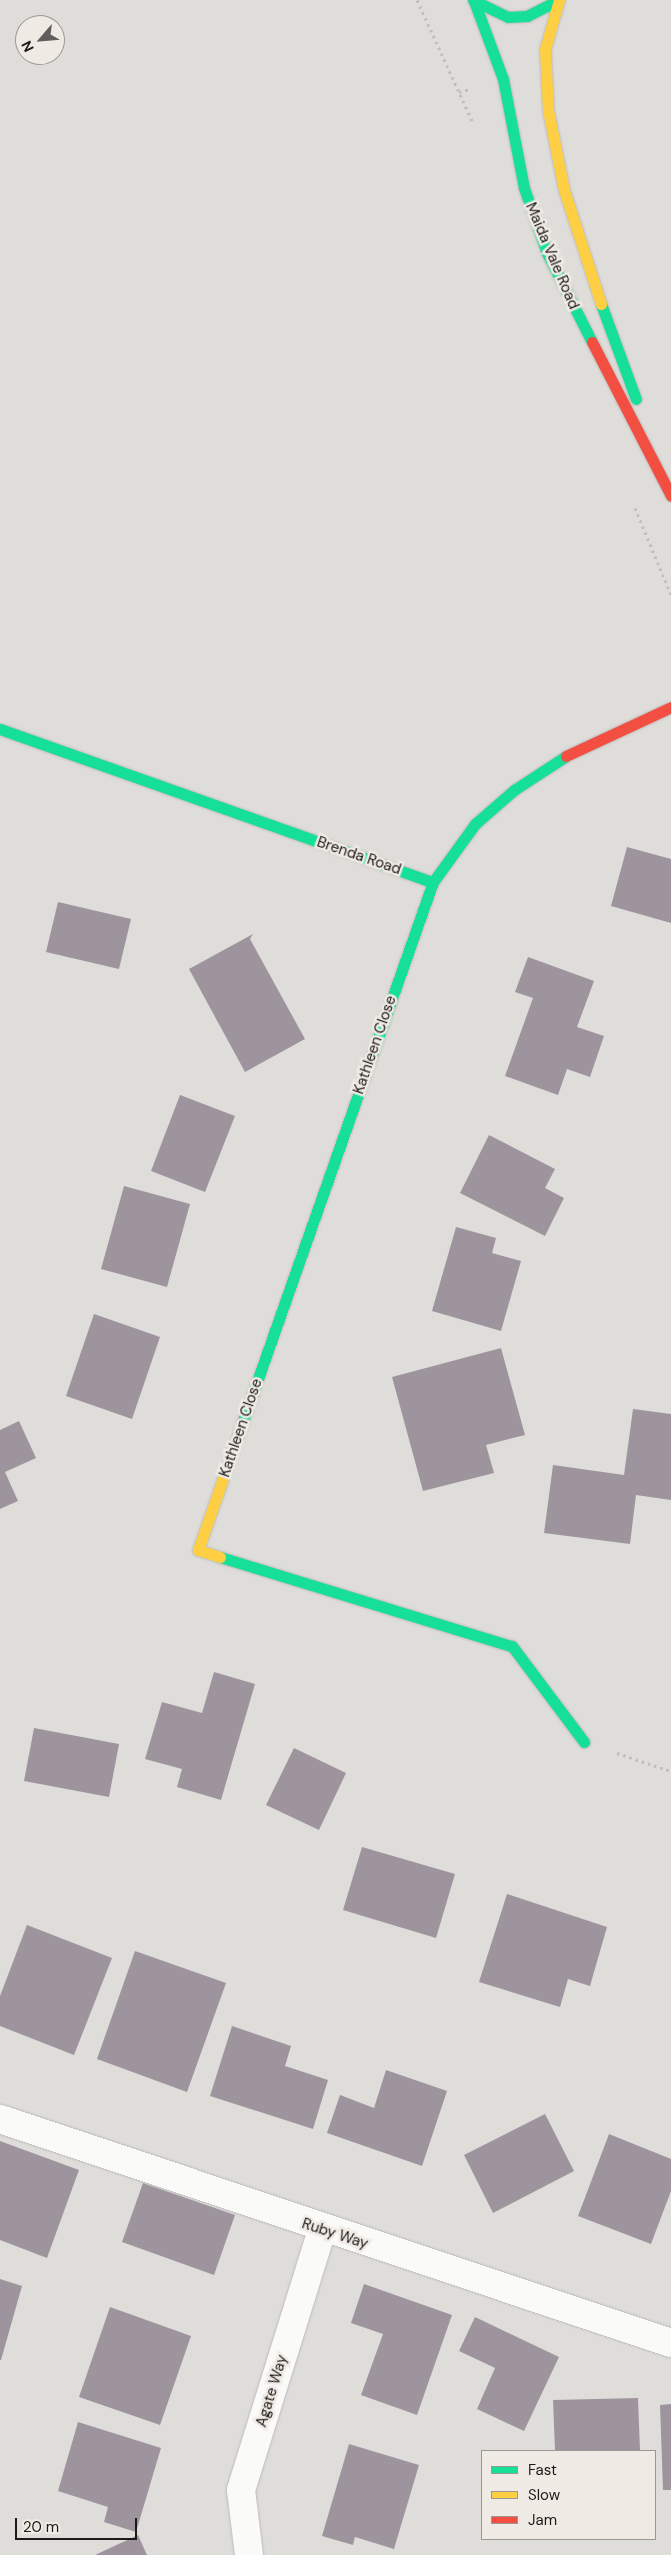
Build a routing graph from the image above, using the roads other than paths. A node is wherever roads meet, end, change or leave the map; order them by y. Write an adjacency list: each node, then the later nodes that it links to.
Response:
1 (559, 0): 2 (street); 3 (street, Maida Vale Road)
2 (473, 1): 4 (street, Maida Vale Road)
3 (671, 488)
4 (671, 496)
5 (671, 707): 7 (street)
6 (0, 729): 7 (street, Brenda Road)
7 (433, 882): 8 (street, Kathleen Close)
8 (584, 1742)
9 (0, 2119): 10 (street, Ruby Way)
10 (322, 2230): 11 (street, Ruby Way); 12 (street, Agate Way)
11 (671, 2343)
12 (249, 2555)

